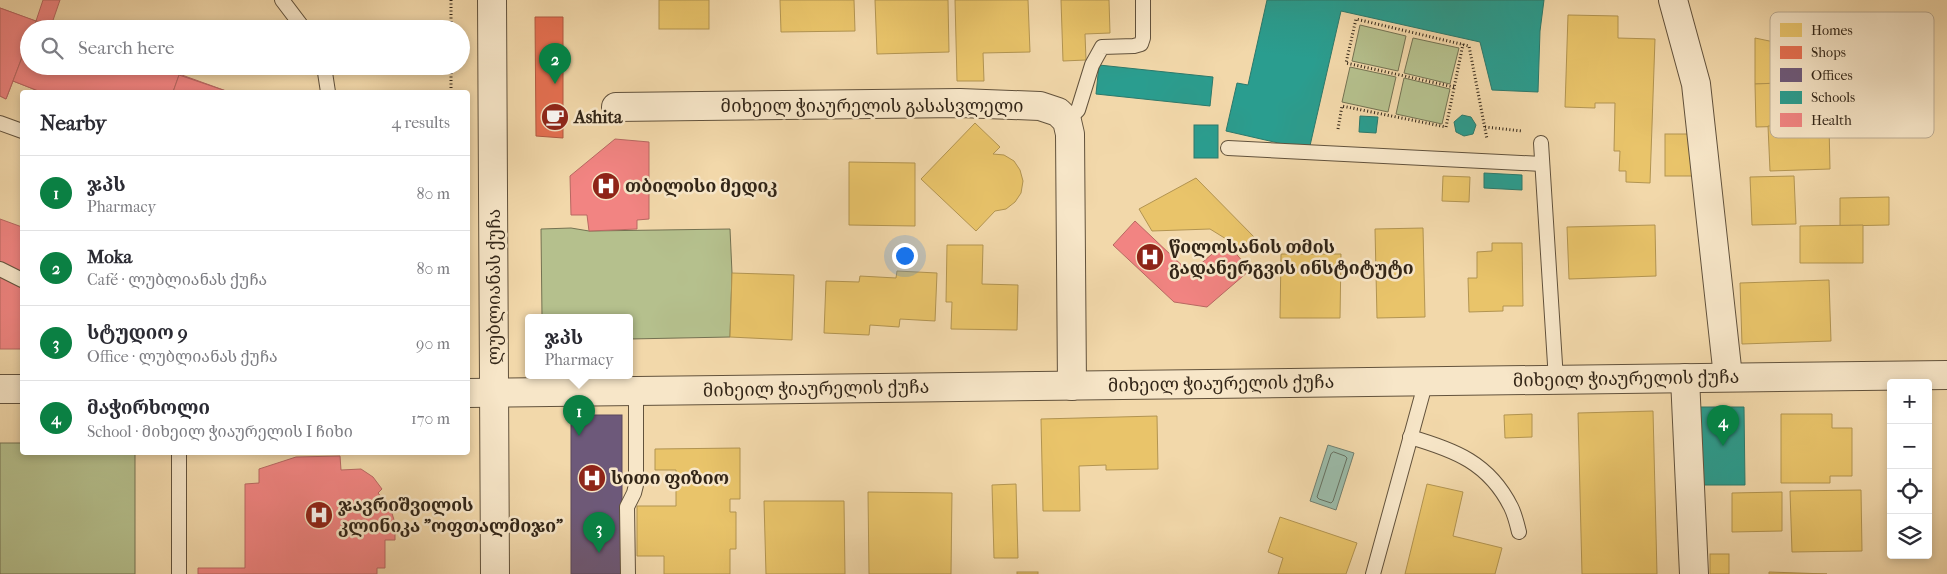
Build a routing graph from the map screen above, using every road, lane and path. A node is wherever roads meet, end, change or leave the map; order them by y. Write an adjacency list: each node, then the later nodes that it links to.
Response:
1 (282, 0): 6 (lane)
2 (451, 0): 7 (path)
3 (492, 0): 37 (street, ლუბლიანას ქუჩა)
4 (1143, 0): 15 (lane)
5 (1673, 0): 29 (street)
6 (297, 20)
7 (451, 20)
8 (1463, 44): 11 (path); 11 (path); 17 (path)
9 (325, 75): 12 (lane)
10 (451, 75): 13 (path)
11 (1454, 87): 19 (path)
12 (328, 90)
13 (451, 90)
14 (616, 107): 15 (street, მიხეილ ჭიაურელის გასასვლელი)
15 (1067, 121): 32 (street)
16 (0, 123): 18 (lane)
17 (1485, 127): 20 (path); 21 (path)
18 (20, 130)
19 (1337, 134)
20 (1488, 144)
21 (1541, 144): 23 (lane)
22 (1228, 148): 23 (lane)
23 (1542, 164): 30 (lane)
24 (0, 270): 25 (lane)
25 (20, 279)
26 (470, 374): 37 (street)
27 (1947, 375): 29 (street, მიხეილ ჭიაურელის ქუჩა)
28 (1685, 378): 29 (street, მიხეილ ჭიაურელის ქუჩა); 30 (street, მიხეილ ჭიაურელის ქუჩა); 45 (street)
29 (1728, 378)
30 (1556, 380): 31 (street, მიხეილ ჭიაურელის ქუჩა)
31 (1426, 381): 32 (street, მიხეილ ჭიაურელის ქუჩა); 38 (lane)
32 (1072, 386): 35 (street, მიხეილ ჭიაურელის ქუჩა)
33 (0, 388): 34 (street)
34 (20, 389)
35 (636, 392): 37 (street, მიხეილ ჭიაურელის ქუჩა); 43 (lane)
36 (470, 393): 37 (street, მიხეილ ჭიაურელის ქუჩა)
37 (494, 394): 42 (street, ლუბლიანას ქუჩა)
38 (1410, 437): 40 (lane); 44 (lane)
39 (179, 455): 41 (lane)
40 (1519, 532)
41 (180, 574)
42 (495, 574)
43 (628, 574)
44 (1373, 574)
45 (1694, 574)

